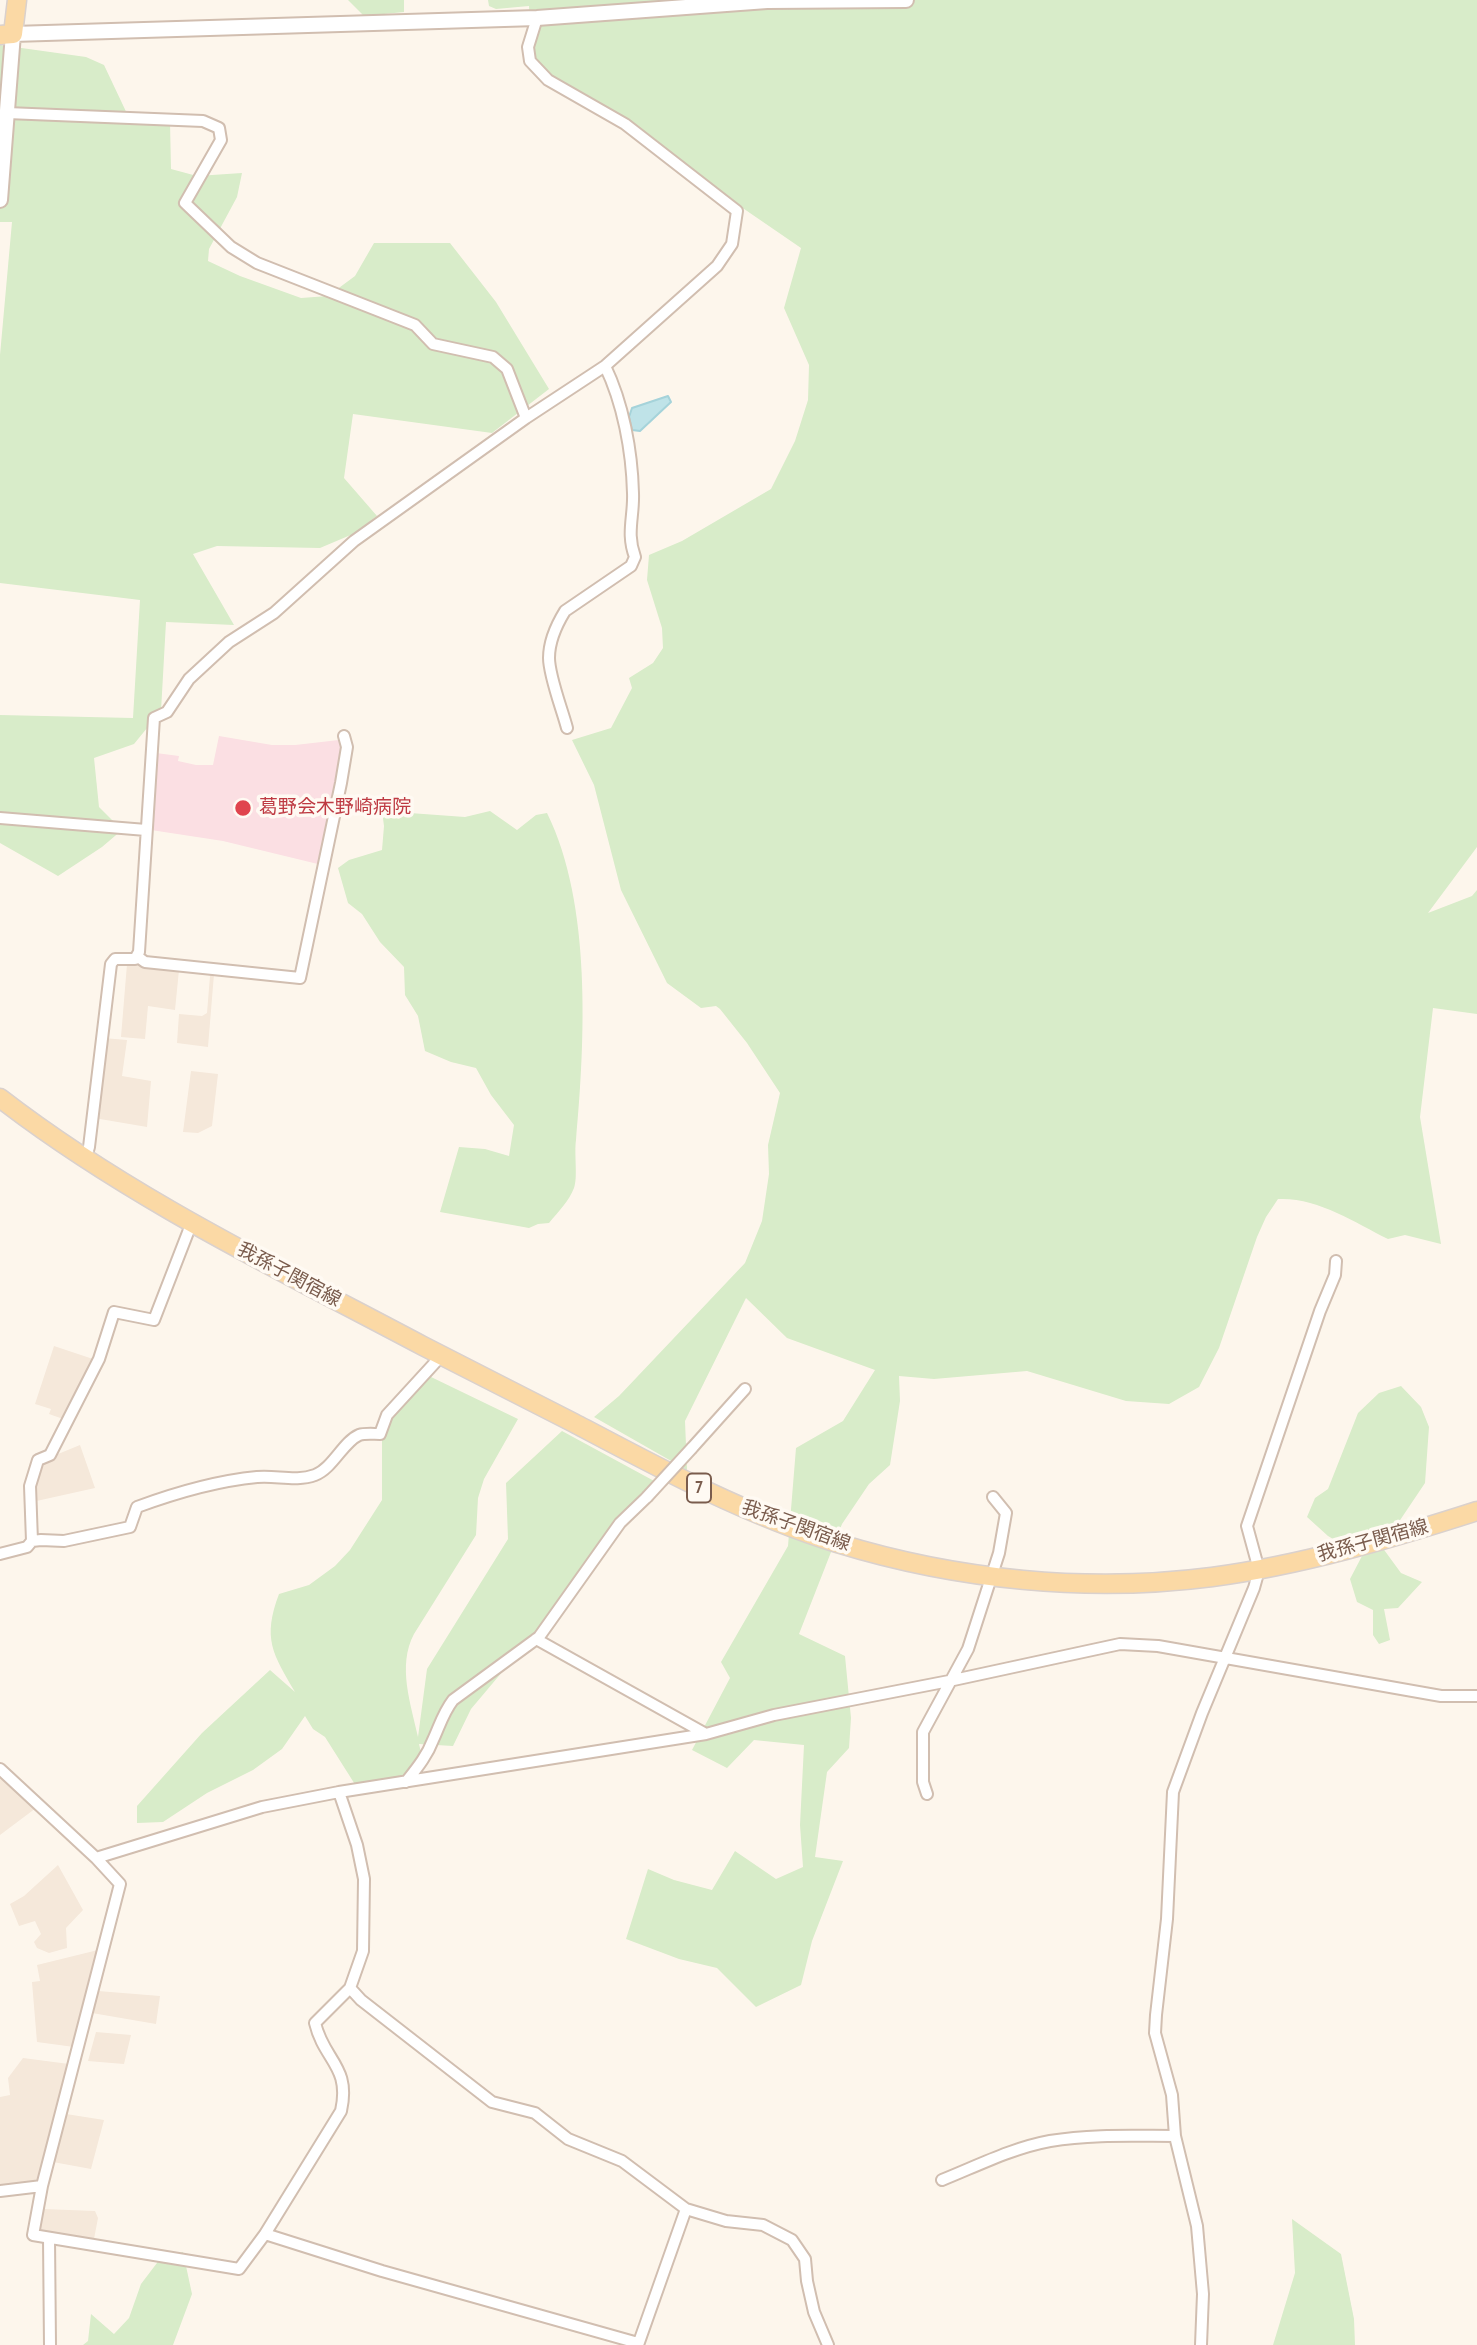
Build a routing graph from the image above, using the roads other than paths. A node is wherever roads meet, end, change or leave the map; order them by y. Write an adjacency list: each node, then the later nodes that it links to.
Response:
1 (17, 0): 6 (main road)
2 (906, 0): 4 (street)
3 (767, 1): 4 (street); 5 (street)
4 (860, 1)
5 (537, 18): 6 (street); 9 (street)
6 (6, 35): 7 (street)
7 (7, 113): 8 (street); 10 (street)
8 (0, 200)
9 (605, 366): 10 (street); 11 (street)
10 (526, 418): 14 (street)
11 (567, 728)
12 (344, 736): 15 (street)
13 (0, 818): 14 (street)
14 (146, 830): 15 (street)
15 (138, 957): 17 (street)
16 (0, 1098): 17 (main road, 我孫子関宿線 / 7)
17 (86, 1157): 18 (main road, 我孫子関宿線 / 7)
18 (192, 1222): 20 (main road, 我孫子関宿線 / 7); 24 (street)
19 (1336, 1261): 26 (street)
20 (442, 1355): 24 (street); 27 (main road, 我孫子関宿線 / 7)
21 (745, 1389): 28 (street, bridge)
22 (993, 1497): 27 (street)
23 (1477, 1511): 26 (main road, 我孫子関宿線 / 7)
24 (32, 1542): 25 (street)
25 (0, 1554)
26 (1259, 1570): 27 (main road, 我孫子関宿線 / 7); 29 (street)
27 (990, 1576): 30 (street)
28 (536, 1639): 32 (street); 34 (street)
29 (1226, 1658): 30 (street); 31 (street); 39 (street)
30 (949, 1681): 32 (street); 36 (street)
31 (1477, 1696)
32 (706, 1734): 34 (street)
33 (0, 1769): 37 (street)
34 (406, 1782): 35 (street)
35 (339, 1792): 37 (street); 38 (street)
36 (927, 1794)
37 (96, 1858): 41 (street)
38 (350, 1988): 43 (street); 44 (street)
39 (1175, 2136): 40 (street); 49 (street)
40 (942, 2180)
41 (41, 2186): 42 (street); 45 (street)
42 (0, 2191)
43 (686, 2209): 46 (street); 48 (street)
44 (265, 2234): 45 (street); 46 (street)
45 (49, 2238): 47 (street)
46 (638, 2344)
47 (50, 2345)
48 (828, 2345)
49 (1201, 2345)

